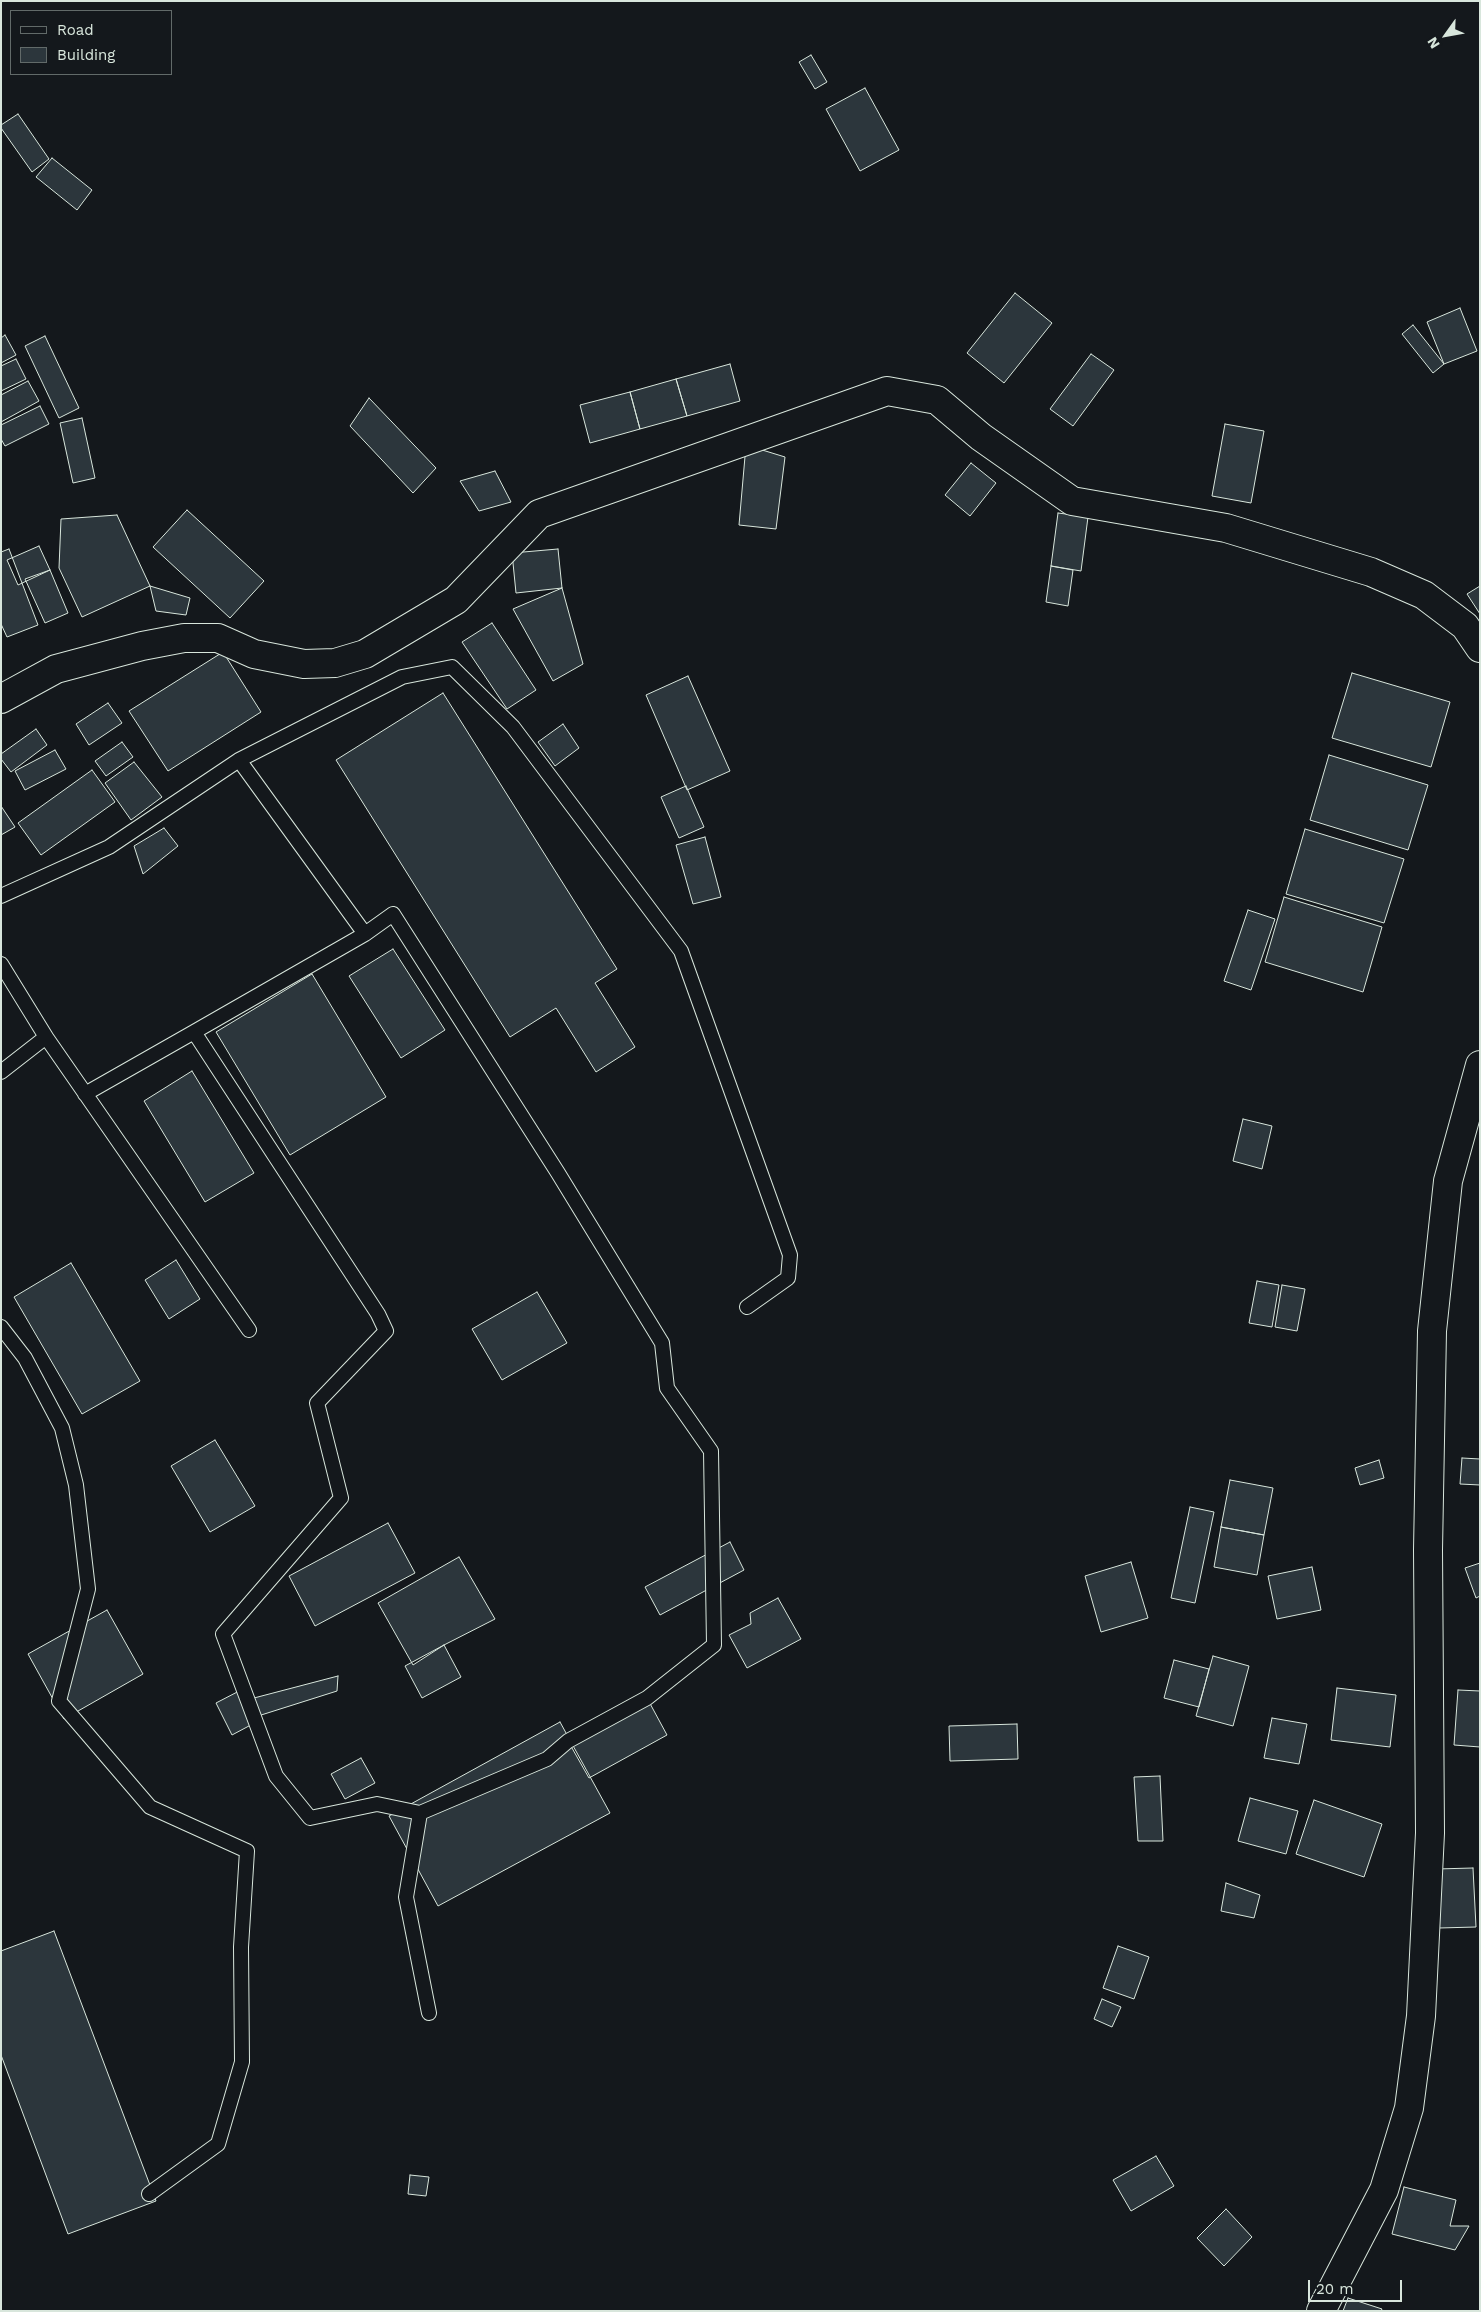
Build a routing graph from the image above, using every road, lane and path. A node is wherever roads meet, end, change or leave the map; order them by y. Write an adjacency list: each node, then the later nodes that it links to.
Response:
1 (1480, 648): 2 (street)
2 (1, 699)
3 (239, 760): 4 (lane); 5 (lane); 12 (lane)
4 (1, 896)
5 (365, 934): 7 (lane); 15 (lane)
6 (1, 964): 8 (lane)
7 (194, 1032): 11 (lane); 15 (lane)
8 (46, 1037): 10 (lane); 11 (lane)
9 (1480, 1064): 18 (street)
10 (1, 1072)
11 (85, 1094): 14 (lane)
12 (747, 1307)
13 (1, 1327): 17 (lane)
14 (249, 1330)
15 (420, 1813): 16 (lane)
16 (429, 2013)
17 (148, 2194)
18 (1321, 2311)

